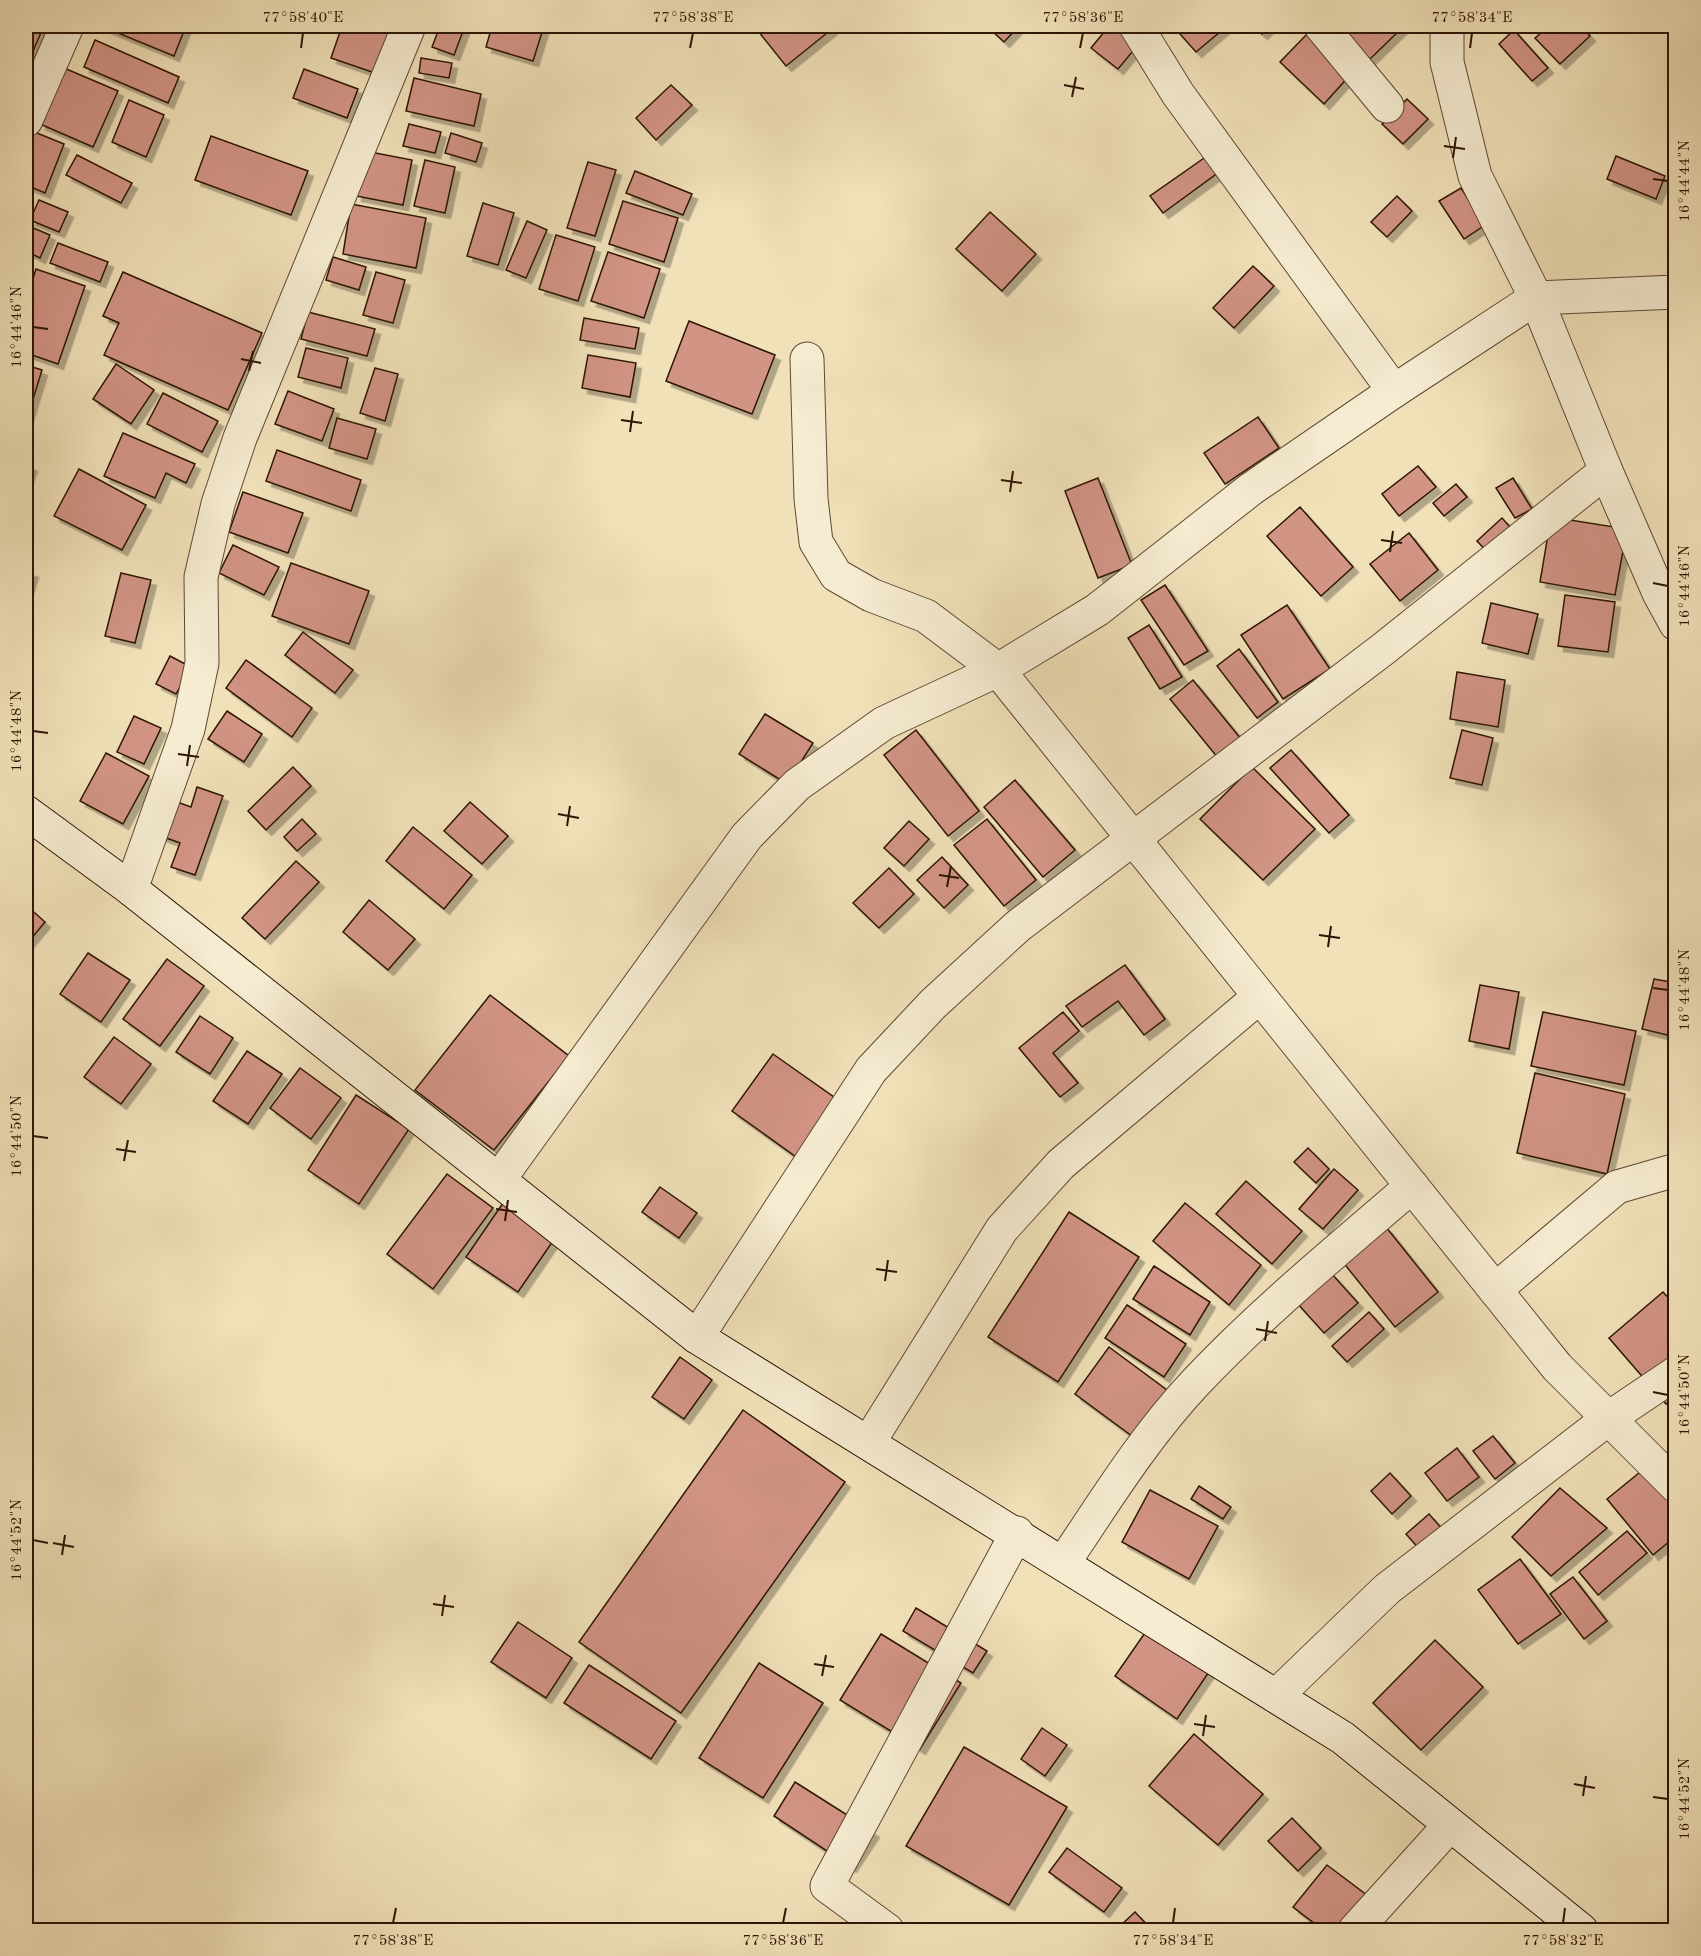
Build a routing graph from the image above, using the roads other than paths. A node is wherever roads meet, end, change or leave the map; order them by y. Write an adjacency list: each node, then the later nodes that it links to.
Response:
1 (67, 26): 7 (street)
2 (409, 26): 17 (street)
3 (1136, 26): 11 (street)
4 (1321, 26): 6 (street)
5 (1447, 26): 9 (street)
6 (1387, 106)
7 (26, 120)
8 (1676, 292): 9 (street)
9 (1536, 298): 11 (street); 12 (street)
10 (807, 360): 14 (street)
11 (1394, 391): 14 (street)
12 (1606, 471): 13 (street); 16 (street)
13 (1676, 624)
14 (998, 670): 16 (street); 20 (street)
15 (26, 812): 17 (street)
16 (1132, 838): 18 (street); 23 (street)
17 (131, 889): 20 (street)
18 (1259, 997): 21 (street); 26 (street)
19 (1676, 1174): 22 (street)
20 (500, 1178): 23 (street)
21 (1412, 1186): 22 (street); 29 (street)
22 (1495, 1290): 25 (street)
23 (697, 1337): 26 (street)
24 (1676, 1373): 25 (street)
25 (1609, 1418): 27 (street); 30 (street)
26 (869, 1442): 28 (street)
27 (1676, 1486)
28 (1017, 1533): 29 (street); 32 (street)
29 (1064, 1562): 30 (street)
30 (1276, 1696): 31 (street)
31 (1450, 1825): 33 (street); 34 (street)
32 (887, 1930)
33 (1355, 1930)
34 (1581, 1930)

